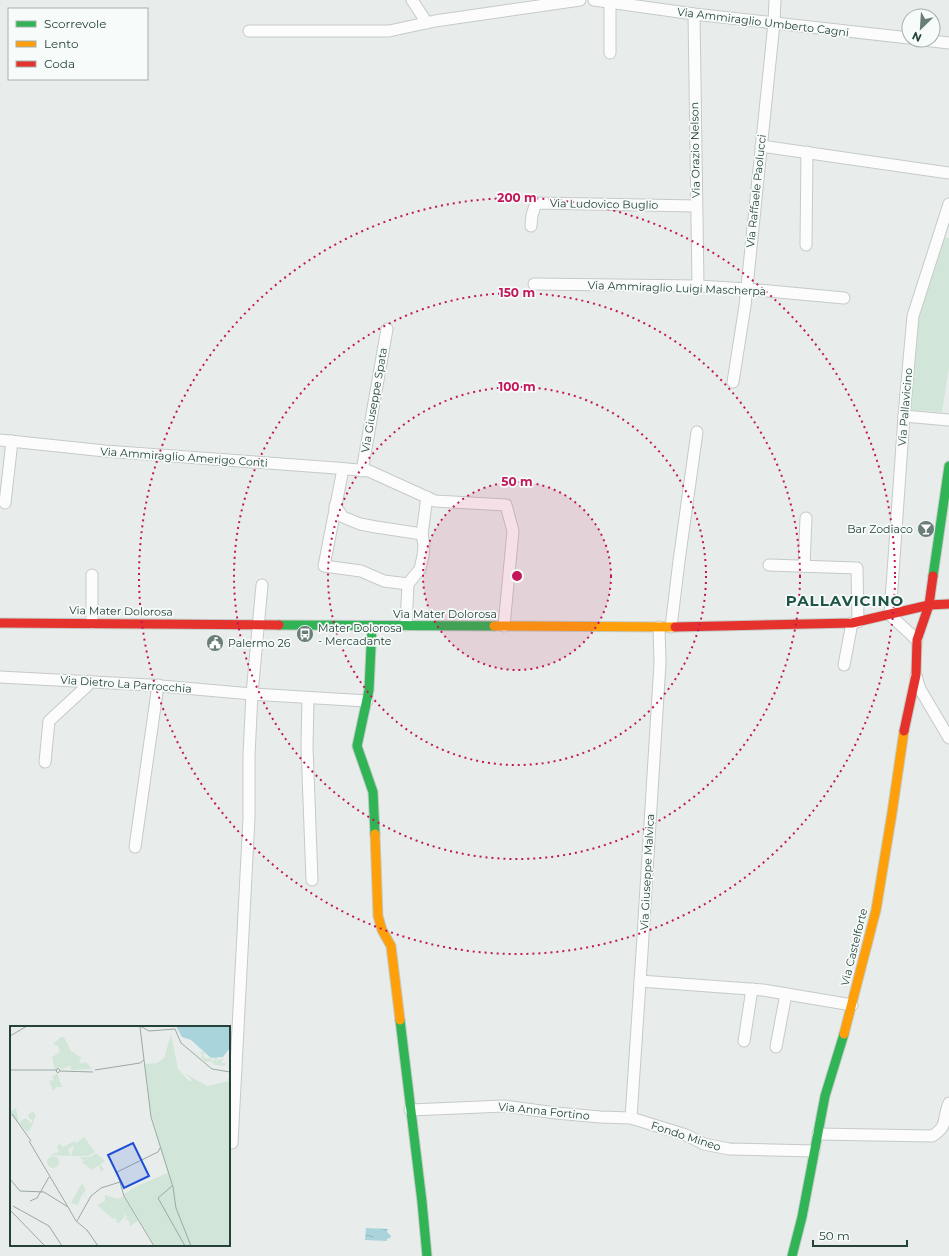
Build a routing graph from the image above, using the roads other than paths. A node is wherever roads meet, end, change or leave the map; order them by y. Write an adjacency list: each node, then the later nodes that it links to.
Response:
1 (412, 0): 7 (street)
2 (580, 0): 7 (street)
3 (594, 0): 5 (street, Via Ammiraglio Umberto Cagni)
4 (775, 0): 8 (street, Via Raffaele Paolucci)
5 (610, 2): 6 (street, Via Ammiraglio Umberto Cagni); 11 (street)
6 (694, 14): 8 (street, Via Ammiraglio Umberto Cagni); 16 (street, Via Orazio Nelson)
7 (426, 23): 9 (street)
8 (774, 23): 10 (street, Via Ammiraglio Umberto Cagni); 12 (street, Via Raffaele Paolucci)
9 (249, 31)
10 (901, 37)
11 (610, 53)
12 (761, 146): 13 (street); 22 (street, Via Raffaele Paolucci)
13 (807, 152): 14 (street); 19 (street)
14 (949, 173)
15 (949, 204): 17 (street, Via Pallavicino)
16 (696, 206): 18 (street, Via Ludovico Buglio); 21 (street, Via Orazio Nelson)
17 (947, 224): 26 (street, Via Pallavicino)
18 (531, 226)
19 (806, 245)
20 (534, 284): 21 (street, Via Ammiraglio Luigi Mascherpa)
21 (698, 286): 22 (street, Via Ammiraglio Luigi Mascherpa)
22 (747, 289): 23 (street, Via Ammiraglio Luigi Mascherpa); 25 (street, Via Raffaele Paolucci)
23 (844, 298)
24 (387, 329): 33 (street, Via Giuseppe Spata)
25 (733, 382)
26 (904, 416): 27 (street); 46 (street, Via Pallavicino)
27 (949, 420)
28 (697, 432): 55 (street)
29 (0, 440): 30 (street, Via Ammiraglio Amerigo Conti)
30 (12, 441): 32 (street, Via Ammiraglio Amerigo Conti); 35 (street)
31 (949, 466): 45 (street, Via Castelforte)
32 (343, 469): 33 (street, Via Ammiraglio Amerigo Conti); 36 (street)
33 (365, 471): 34 (street, Via Ammiraglio Amerigo Conti)
34 (427, 497): 38 (street); 53 (street, Via Ammiraglio Amerigo Conti)
35 (5, 503)
36 (335, 506): 38 (street); 43 (street)
37 (806, 518): 40 (street)
38 (422, 534): 43 (street)
39 (769, 565): 40 (street)
40 (804, 566): 49 (street)
41 (92, 575): 48 (street)
42 (262, 584): 50 (street)
43 (408, 584): 51 (street)
44 (949, 604): 45 (street, Via Mater Dolorosa)
45 (929, 605): 46 (street, Via Mater Dolorosa); 56 (street, Via Castelforte)
46 (890, 615): 49 (street, Via Mater Dolorosa); 56 (street)
47 (0, 623): 48 (street, Via Mater Dolorosa)
48 (92, 623): 50 (street, Via Mater Dolorosa)
49 (855, 623): 55 (street, Via Mater Dolorosa); 57 (street)
50 (258, 625): 52 (street, Via Mater Dolorosa); 62 (street)
51 (406, 625): 52 (street, Via Mater Dolorosa); 53 (street, Via Mater Dolorosa)
52 (372, 626): 64 (street)
53 (504, 626): 54 (street, Via Mater Dolorosa)
54 (659, 627): 55 (street, Via Mater Dolorosa); 69 (street, Via Giuseppe Malvica)
55 (671, 627)
56 (917, 640): 58 (street, Via Castelforte)
57 (844, 665)
58 (916, 675): 65 (street); 72 (street, Via Castelforte)
59 (0, 677): 60 (street, Via Dietro La Parrocchia)
60 (89, 681): 61 (street, Via Dietro La Parrocchia); 66 (street)
61 (158, 685): 62 (street, Via Dietro La Parrocchia); 67 (street)
62 (252, 694): 63 (street, Via Dietro La Parrocchia); 79 (street)
63 (308, 698): 64 (street, Via Dietro La Parrocchia); 68 (street)
64 (367, 701): 76 (street)
65 (949, 738)
66 (45, 762)
67 (135, 847)
68 (312, 880)
69 (640, 981): 70 (street); 77 (street, Via Giuseppe Malvica)
70 (752, 989): 71 (street); 73 (street)
71 (786, 994): 72 (street); 74 (street)
72 (852, 1005): 78 (street, Via Castelforte)
73 (744, 1041)
74 (776, 1047)
75 (949, 1103): 78 (street)
76 (410, 1110): 77 (street, Via Anna Fortino); 81 (street)
77 (630, 1118): 80 (street, Fondo Mineo)
78 (818, 1134): 80 (street, Via Castelforte)
79 (232, 1143)
80 (814, 1151): 82 (street, Via Castelforte)
81 (427, 1256)
82 (792, 1256)

